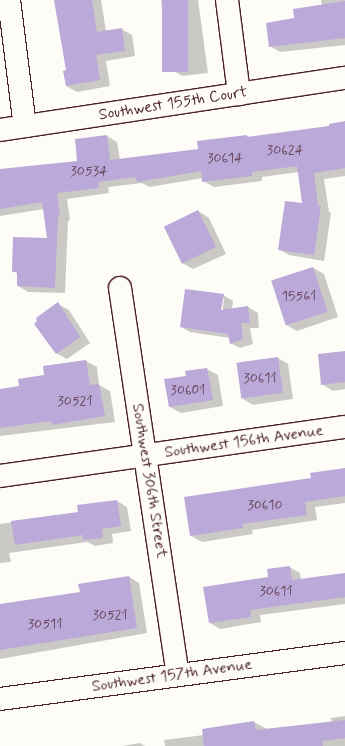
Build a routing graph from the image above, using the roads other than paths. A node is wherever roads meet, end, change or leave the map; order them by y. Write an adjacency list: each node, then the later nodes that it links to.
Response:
1 (9, 0): 5 (street)
2 (227, 0): 4 (street)
3 (345, 78): 4 (street, Southwest 155th Court)
4 (238, 94): 5 (street, Southwest 155th Court)
5 (25, 126): 6 (street, Southwest 155th Court)
6 (0, 130)
7 (120, 288): 9 (street, Southwest 306th Street)
8 (345, 427): 9 (street, Southwest 156th Avenue)
9 (145, 457): 10 (street, Southwest 156th Avenue); 12 (street, Southwest 306th Street)
10 (0, 476)
11 (345, 653): 12 (street, Southwest 157th Avenue)
12 (178, 674): 13 (street, Southwest 157th Avenue)
13 (0, 699)

